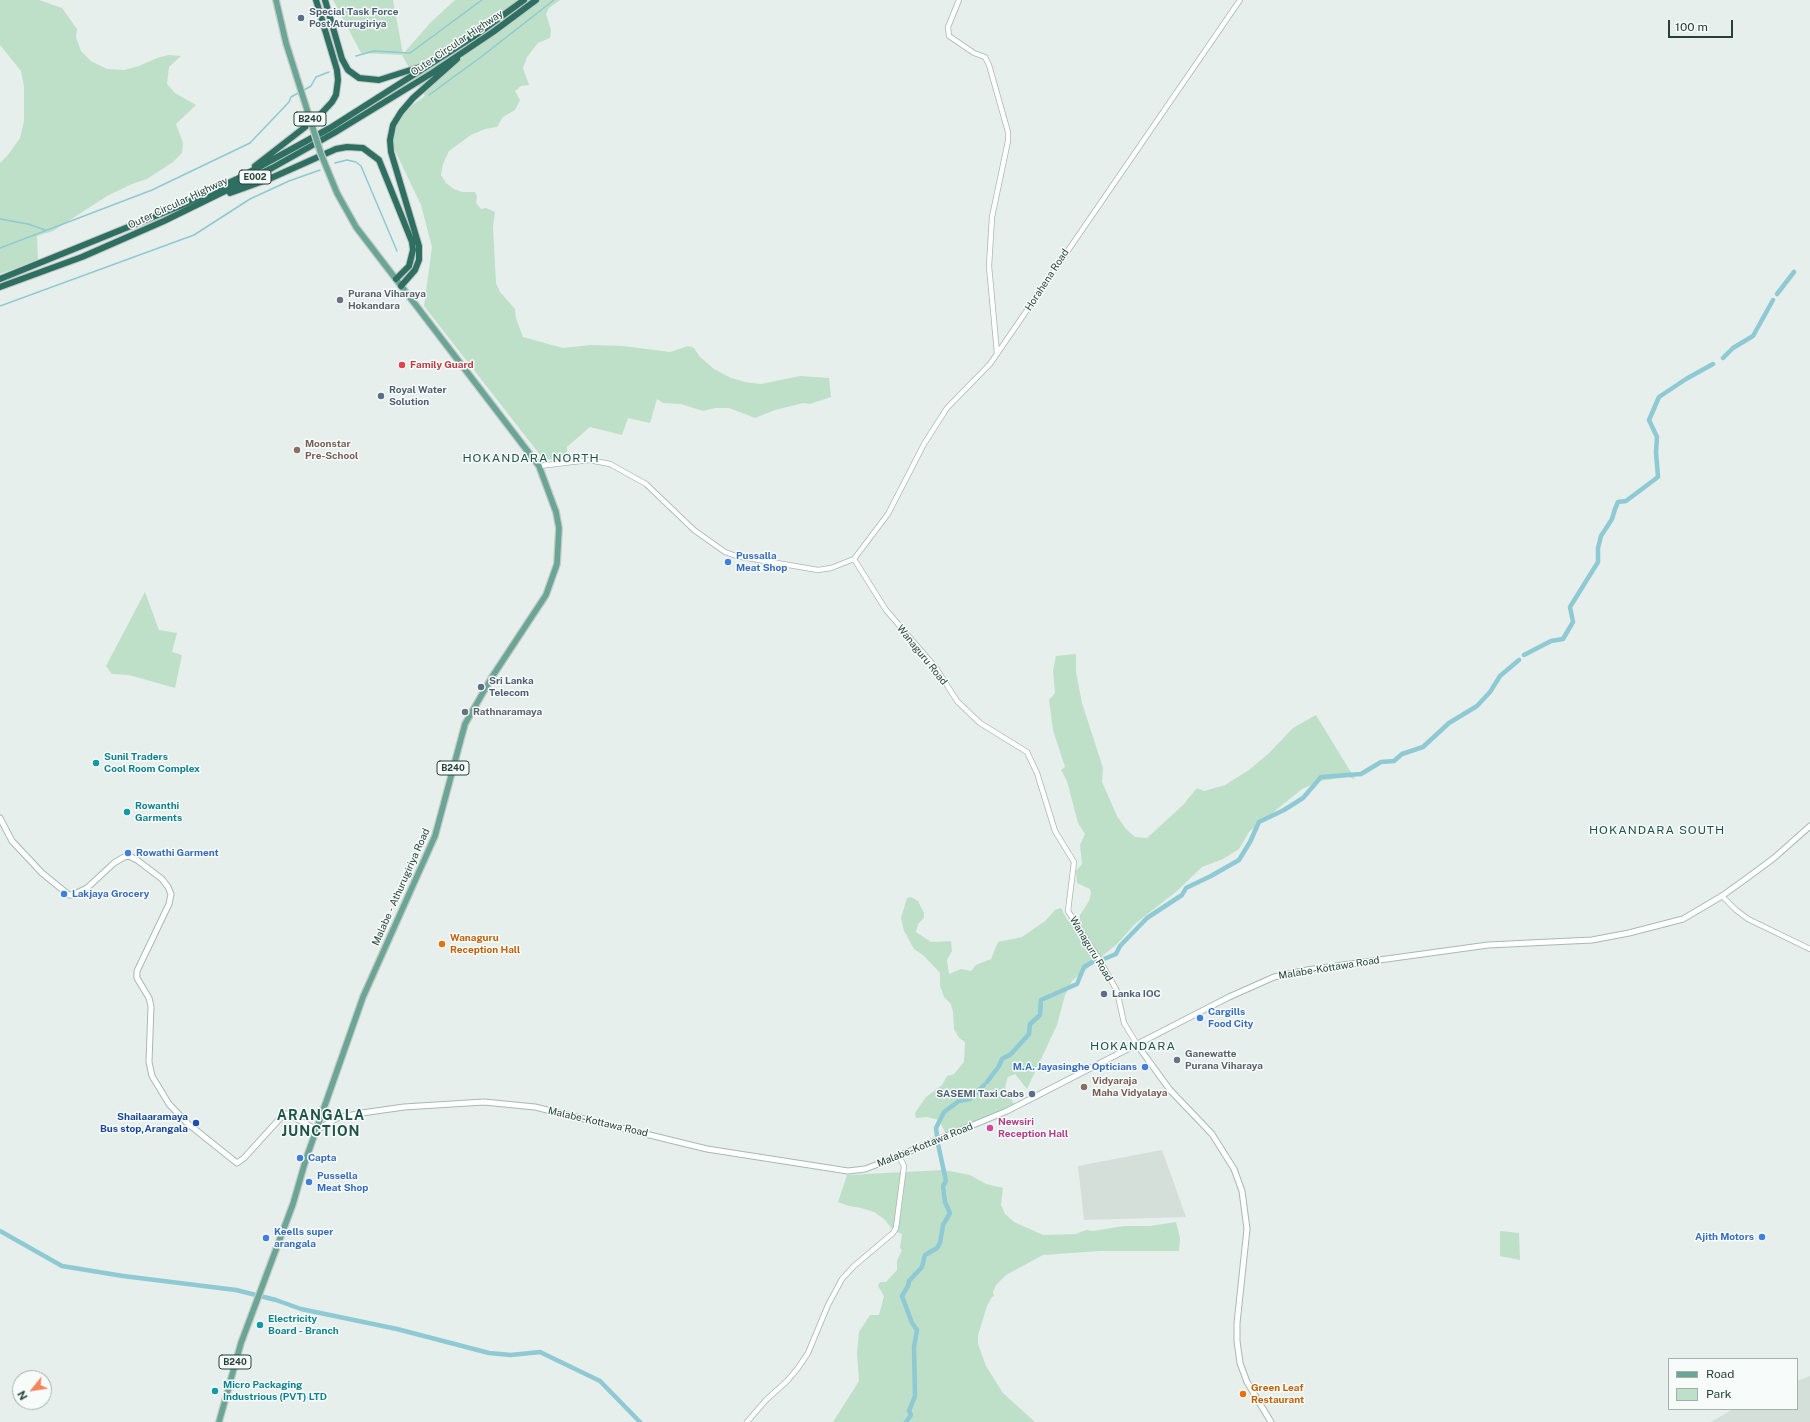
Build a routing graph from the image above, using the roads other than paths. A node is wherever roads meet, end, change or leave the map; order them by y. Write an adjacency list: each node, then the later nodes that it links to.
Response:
1 (276, 0): 13 (main road, Malabe - Athurugiriya Road / B240, bridge)
2 (316, 0): 10 (highway)
3 (325, 0): 9 (highway)
4 (524, 0): 9 (highway, Outer Circular Highway / E002)
5 (536, 0): 8 (highway, Outer Circular Highway / E002)
6 (959, 0): 16 (street)
7 (1240, 0): 16 (street, Horahena Road)
8 (476, 42): 11 (highway, Outer Circular Highway / E002); 14 (highway)
9 (434, 62): 10 (highway, Outer Circular Highway / E002)
10 (239, 178): 12 (highway, Outer Circular Highway / E002)
11 (199, 205): 13 (highway); 15 (highway, Outer Circular Highway / E002)
12 (0, 279)
13 (396, 279): 14 (main road, Malabe - Athurugiriya Road / B240)
14 (401, 286): 17 (main road, Malabe - Athurugiriya Road / B240)
15 (0, 287)
16 (997, 353): 18 (street, Horahena Road)
17 (539, 466): 18 (street); 25 (main road, Malabe - Athurugiriya Road / B240)
18 (854, 559): 23 (street, Wanaguru Road)
19 (0, 818): 26 (main road)
20 (1810, 826): 21 (main road, Malabe-Kottawa Road)
21 (1722, 896): 22 (street); 23 (main road, Malabe-Kottawa Road)
22 (1810, 949)
23 (1138, 1046): 27 (main road, Malabe-Kottawa Road); 30 (main road)
24 (337, 1118): 25 (main road); 26 (main road, Malabe-Kottawa Road); 27 (main road, Malabe-Kottawa Road)
25 (320, 1120): 26 (main road, Malabe - Athurugiriya Road / B240)
26 (317, 1130): 28 (main road, Malabe - Athurugiriya Road / B240)
27 (900, 1156): 29 (street)
28 (219, 1422)
29 (747, 1422)
30 (1271, 1422)

